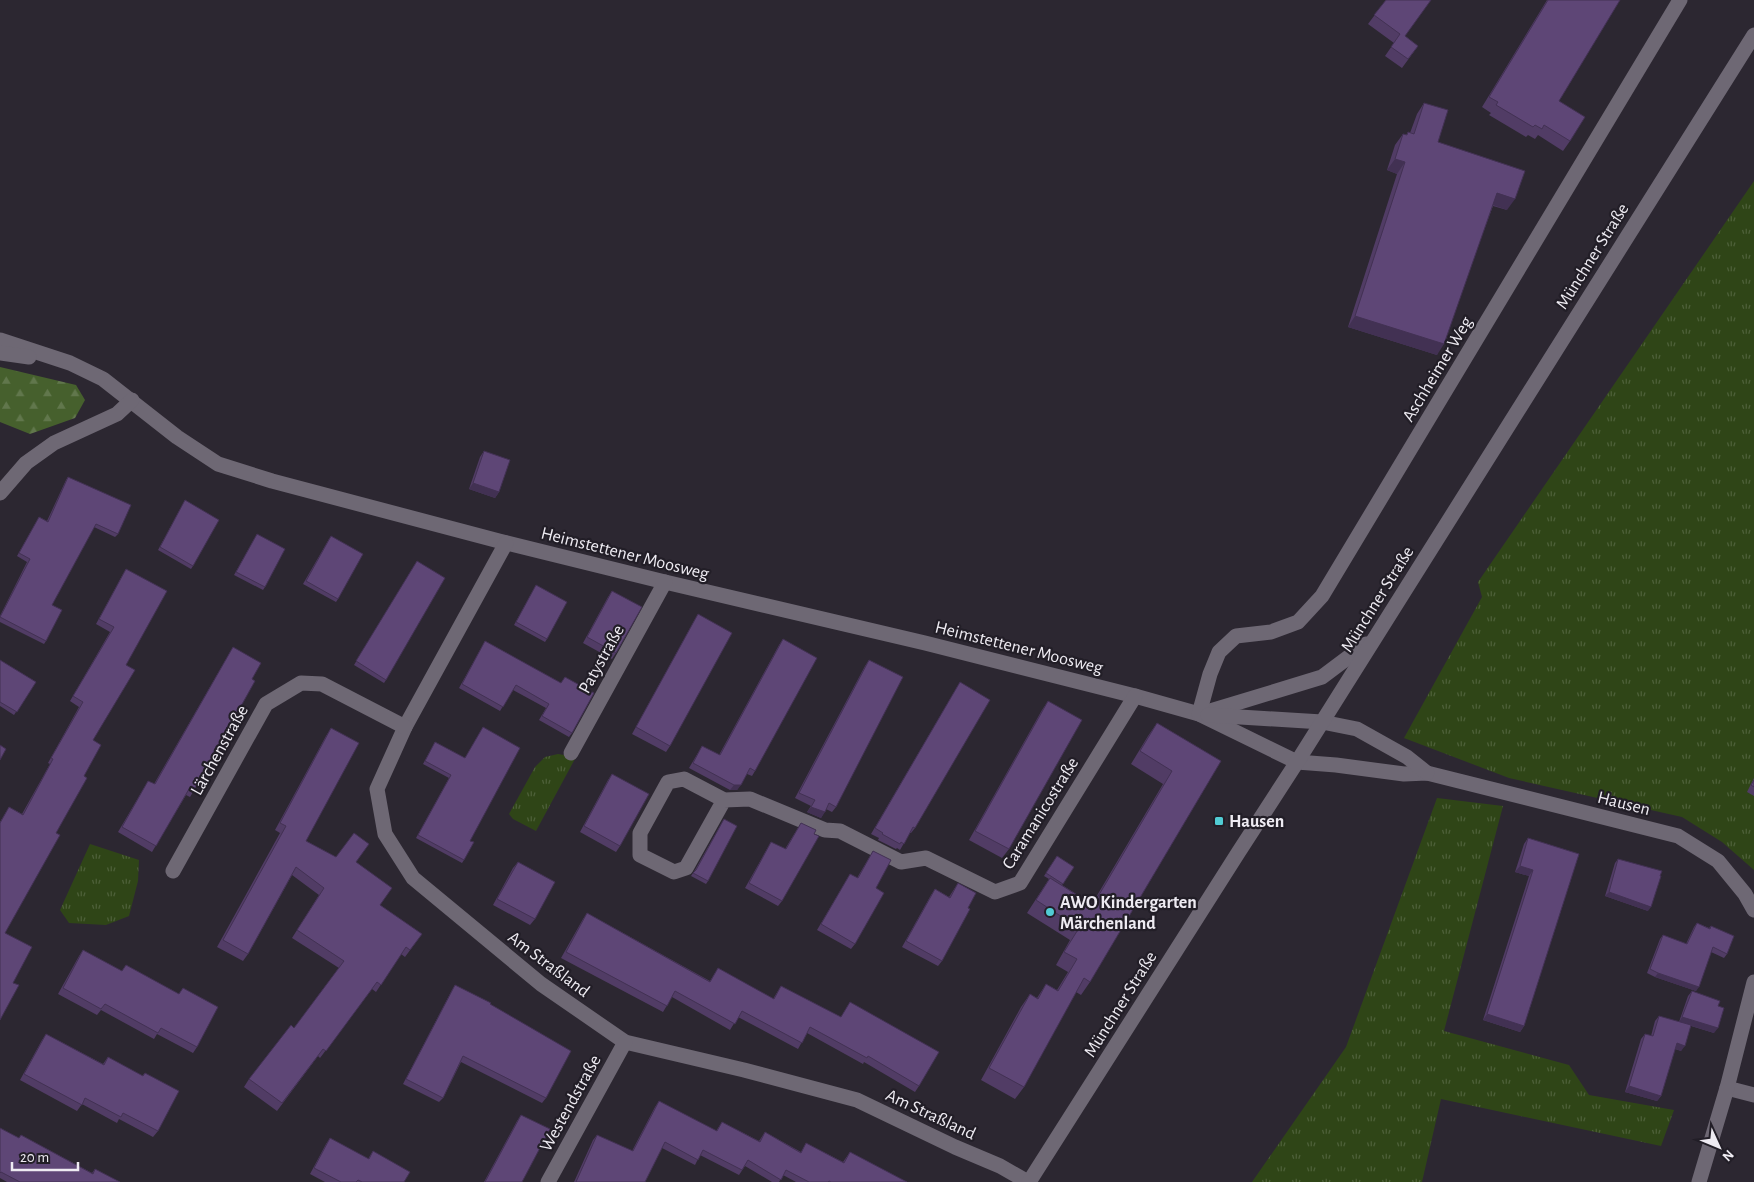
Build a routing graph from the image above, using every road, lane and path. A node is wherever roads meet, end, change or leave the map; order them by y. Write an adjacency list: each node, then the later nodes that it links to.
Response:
1 (1680, 0): 12 (street, Aschheimer Weg)
2 (1754, 35): 10 (street, Münchner Straße)
3 (0, 340): 5 (street, Heimstettener Moosweg)
4 (0, 353): 5 (street, Heimstettener Moosweg)
5 (70, 363): 6 (street, Heimstettener Moosweg)
6 (132, 400): 7 (street); 8 (street, Heimstettener Moosweg)
7 (0, 492)
8 (506, 543): 9 (street, Heimstettener Moosweg); 14 (street, Am Straßland)
9 (665, 582): 11 (street, Heimstettener Moosweg); 15 (street, Patystraße)
10 (1374, 638): 12 (street); 13 (street, Münchner Straße)
11 (1135, 696): 12 (street, Heimstettener Moosweg); 18 (street, Caramanicostraße)
12 (1199, 714): 13 (street, Heimstettener Moosweg); 16 (street, Heimstettener Moosweg)
13 (1322, 722): 16 (street, Münchner Straße); 17 (street, Hausen)
14 (405, 726): 19 (street, Lärchenstraße); 22 (street, Am Straßland)
15 (571, 754)
16 (1297, 762): 17 (street, Hausen); 26 (street, Münchner Straße)
17 (1427, 773): 20 (street, Hausen)
18 (724, 800): 18 (street, Caramanicostraße)
19 (173, 871)
20 (1754, 910)
21 (1754, 982): 23 (street)
22 (625, 1042): 25 (street, Westendstraße); 26 (street, Am Straßland)
23 (1727, 1088): 24 (street); 27 (street)
24 (1754, 1095)
25 (548, 1182)
26 (1029, 1182)
27 (1699, 1182)

